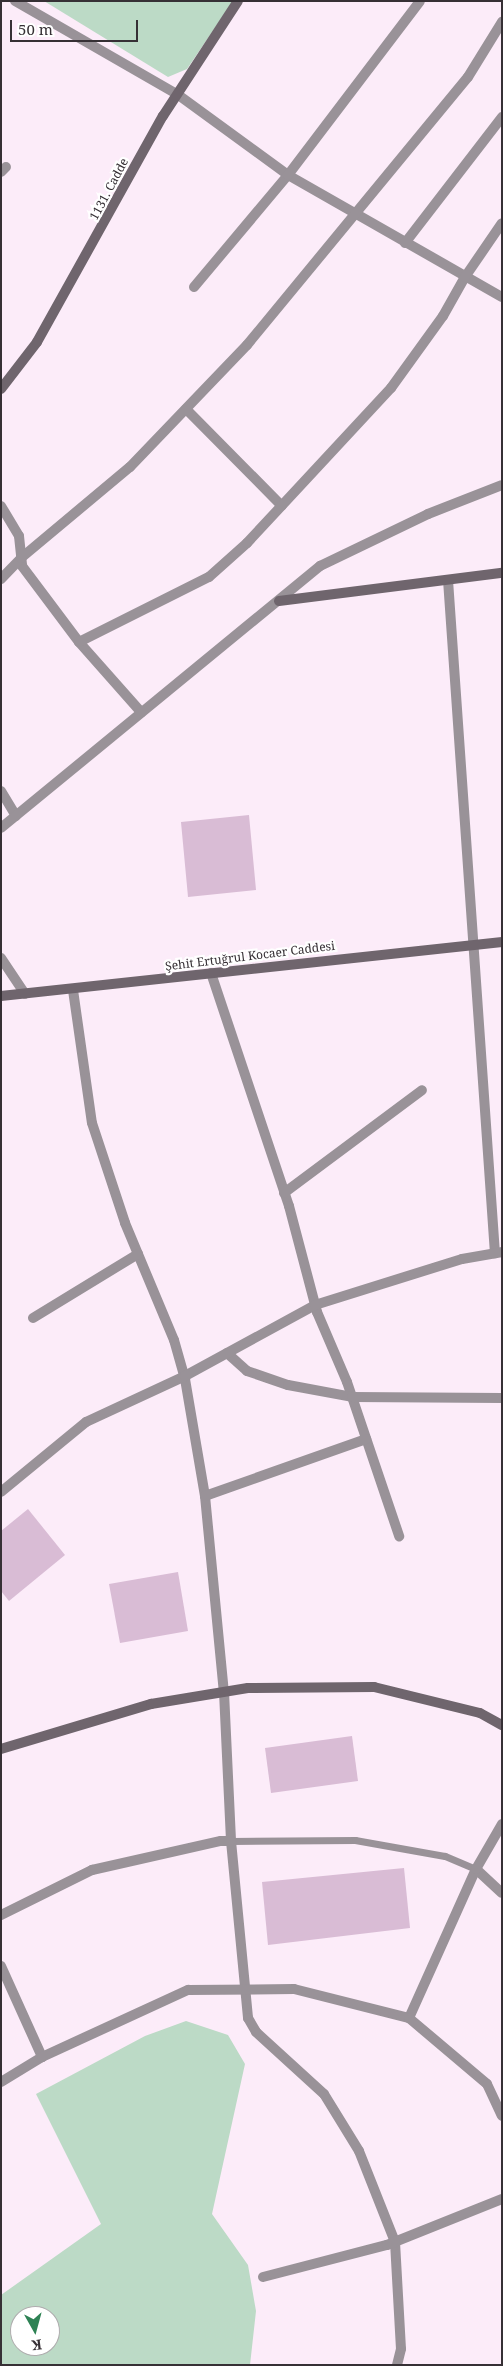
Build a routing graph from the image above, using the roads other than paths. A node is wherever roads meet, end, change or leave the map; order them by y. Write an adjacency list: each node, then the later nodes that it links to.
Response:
1 (15, 1): 5 (street)
2 (238, 1): 5 (street, 1131. Cadde)
3 (420, 1): 7 (street)
4 (502, 22): 8 (street)
5 (177, 94): 7 (street); 14 (street, 1131. Cadde)
6 (502, 117): 10 (street)
7 (288, 176): 8 (street); 12 (street)
8 (353, 212): 10 (street); 15 (street)
9 (502, 223): 11 (street)
10 (406, 243): 11 (street)
11 (464, 277): 13 (street); 18 (street)
12 (194, 287)
13 (502, 297)
14 (3, 382)
15 (186, 409): 18 (street); 19 (street)
16 (502, 485): 23 (street)
17 (1, 506): 19 (street)
18 (282, 506): 24 (street)
19 (22, 558): 21 (street); 24 (street)
20 (502, 572): 22 (street)
21 (1, 579)
22 (448, 580): 23 (street); 30 (street)
23 (279, 601): 25 (street)
24 (79, 642): 25 (street)
25 (141, 712): 27 (street)
26 (1, 791): 27 (street)
27 (16, 816): 28 (street)
28 (1, 828)
29 (502, 942): 30 (street, Şehit Ertuğrul Kocaer Caddesi)
30 (474, 943): 32 (street, Şehit Ertuğrul Kocaer Caddesi); 38 (street)
31 (1, 958): 34 (street)
32 (211, 973): 33 (street, Şehit Ertuğrul Kocaer Caddesi); 37 (street)
33 (73, 990): 34 (street, Şehit Ertuğrul Kocaer Caddesi); 39 (street)
34 (25, 994): 35 (street, Şehit Ertuğrul Kocaer Caddesi)
35 (1, 996)
36 (422, 1090): 37 (street)
37 (284, 1193): 40 (street)
38 (498, 1253): 40 (street)
39 (138, 1254): 41 (street); 43 (street)
40 (315, 1305): 42 (street); 44 (street)
41 (32, 1318)
42 (227, 1353): 43 (street); 44 (street)
43 (185, 1376): 47 (street); 48 (street)
44 (352, 1397): 45 (street); 46 (street)
45 (502, 1398)
46 (366, 1439): 48 (street); 49 (street)
47 (1, 1492)
48 (205, 1496): 50 (street)
49 (399, 1536)
50 (224, 1692): 51 (street); 52 (street); 54 (street)
51 (502, 1726)
52 (1, 1749)
53 (502, 1824): 55 (street)
54 (232, 1842): 55 (lane); 57 (street); 59 (street)
55 (476, 1869): 56 (street); 60 (street)
56 (502, 1893)
57 (1, 1915)
58 (1, 1966): 61 (street)
59 (246, 1988): 60 (street); 61 (street); 65 (street)
60 (409, 2018): 63 (street)
61 (42, 2057): 62 (street)
62 (1, 2082)
63 (502, 2116)
64 (502, 2199): 65 (street)
65 (395, 2242): 66 (street); 67 (street)
66 (263, 2277)
67 (397, 2365)

